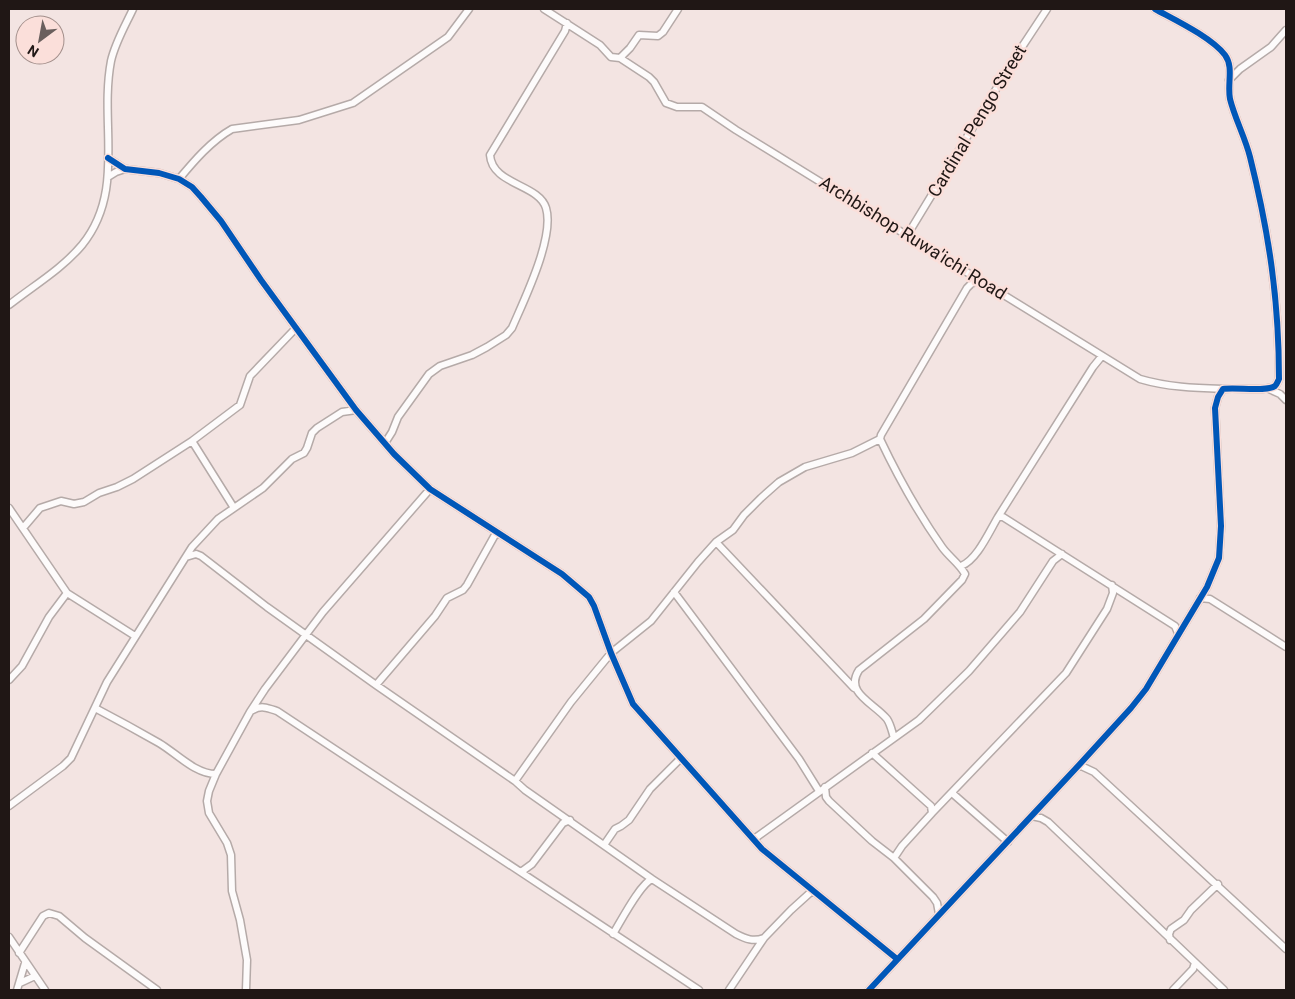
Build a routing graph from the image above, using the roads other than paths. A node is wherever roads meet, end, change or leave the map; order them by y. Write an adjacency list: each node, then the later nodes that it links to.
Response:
1 (133, 9): 11 (street)
2 (469, 9): 14 (street)
3 (544, 9): 7 (street)
4 (678, 9): 9 (street)
5 (1047, 9): 15 (street, Cardinal Pengo Street)
6 (1155, 9): 10 (street)
7 (570, 24): 9 (street); 27 (street)
8 (1286, 30): 10 (street)
9 (620, 58): 15 (street, Archbishop Ruwa'ichi Road)
10 (1229, 81): 20 (street)
11 (108, 158): 12 (street); 13 (street)
12 (124, 169): 13 (street); 14 (street)
13 (108, 177): 17 (street)
14 (179, 179): 18 (street)
15 (908, 234): 16 (street, Archbishop Ruwa'ichi Road)
16 (980, 280): 19 (street, Archbishop Ruwa'ichi Road); 25 (street)
17 (9, 306)
18 (296, 328): 24 (street); 26 (street)
19 (1102, 356): 21 (street, Archbishop Ruwa'ichi Road); 31 (street)
20 (1279, 379): 22 (street); 23 (street)
21 (1223, 389): 22 (street, Archbishop Ruwa'ichi Road); 41 (street)
22 (1269, 389): 23 (street)
23 (1284, 398)
24 (356, 410): 27 (street); 30 (street)
25 (880, 439): 34 (street); 37 (street)
26 (192, 441): 30 (street); 32 (street)
27 (385, 443): 28 (street)
28 (430, 489): 33 (street); 43 (street)
29 (9, 508): 32 (street)
30 (234, 508): 36 (street)
31 (998, 517): 35 (street); 37 (street)
32 (23, 528): 40 (street)
33 (496, 533): 46 (street); 48 (street)
34 (716, 542): 39 (street); 49 (street)
35 (1062, 554): 38 (street); 52 (street)
36 (186, 557): 43 (street); 44 (street)
37 (960, 566): 49 (street)
38 (1112, 585): 42 (street); 60 (street)
39 (674, 592): 46 (street); 59 (street)
40 (67, 593): 44 (street); 47 (street)
41 (1200, 598): 42 (street); 45 (street)
42 (1178, 633): 55 (street)
43 (306, 635): 48 (street); 51 (street)
44 (135, 636): 50 (street)
45 (1286, 647)
46 (611, 653): 54 (street); 57 (street)
47 (9, 680)
48 (376, 685): 57 (street)
49 (857, 691): 52 (street)
50 (95, 708): 56 (street); 61 (street)
51 (250, 712): 56 (street); 69 (street)
52 (894, 738): 53 (street)
53 (872, 753): 58 (street); 62 (street)
54 (680, 759): 65 (street); 67 (street)
55 (1079, 765): 63 (street); 71 (street)
56 (216, 774): 90 (street)
57 (515, 781): 64 (street)
58 (825, 787): 59 (street); 68 (street)
59 (819, 791): 65 (street)
60 (952, 793): 62 (street); 66 (street)
61 (9, 806)
62 (932, 813): 68 (street)
63 (1032, 816): 66 (street); 78 (street)
64 (570, 820): 67 (street); 69 (street)
65 (754, 839): 72 (street)
66 (1008, 842): 73 (street)
67 (604, 845): 70 (street)
68 (894, 858): 73 (street)
69 (521, 872): 74 (street)
70 (652, 879): 74 (street); 77 (street)
71 (1218, 884): 78 (street); 79 (street)
72 (812, 891): 76 (street); 82 (street)
73 (939, 914): 82 (street)
74 (613, 934): 91 (street)
75 (9, 937): 80 (street)
76 (764, 938): 77 (street); 81 (street)
77 (750, 940): 81 (street)
78 (1170, 940): 84 (street)
79 (1286, 949)
80 (19, 952): 83 (street); 89 (street)
81 (752, 955): 92 (street)
82 (897, 960): 93 (street)
83 (25, 963): 85 (street); 86 (street)
84 (1195, 963): 94 (street); 95 (street)
85 (34, 976): 86 (street); 88 (street)
86 (20, 983): 87 (street)
87 (17, 990)
88 (44, 990)
89 (157, 990)
90 (246, 990)
91 (699, 990)
92 (729, 990)
93 (871, 990)
94 (1173, 990)
95 (1224, 990)

